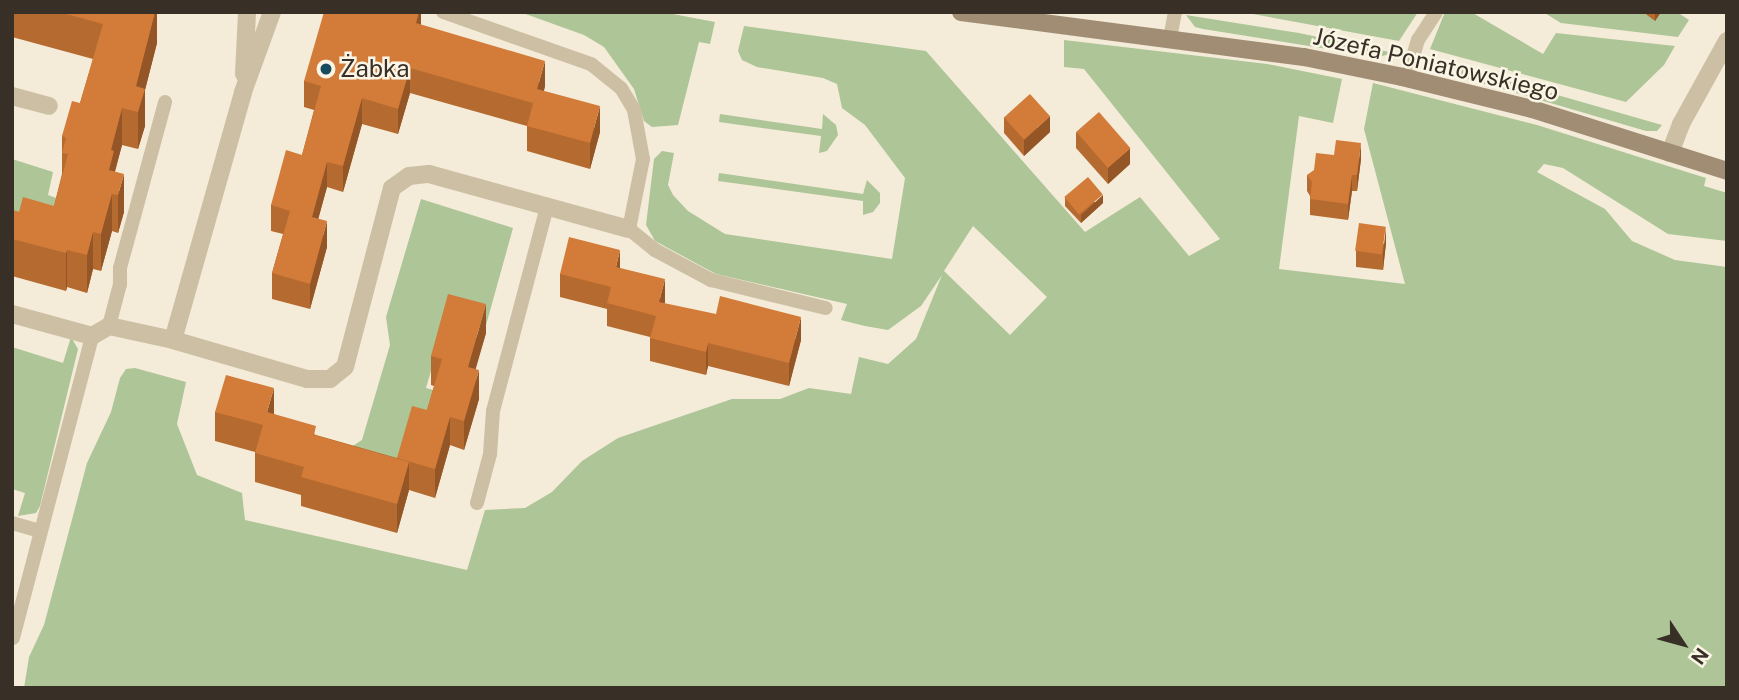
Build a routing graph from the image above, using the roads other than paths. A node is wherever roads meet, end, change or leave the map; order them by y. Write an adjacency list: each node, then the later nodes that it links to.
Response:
1 (247, 12): 10 (street)
2 (272, 12): 10 (street)
3 (443, 12): 17 (lane)
4 (1175, 12): 7 (lane)
5 (1436, 12): 9 (lane)
6 (968, 13): 7 (street, Józefa Poniatowskiego)
7 (1170, 38): 9 (street, Józefa Poniatowskiego)
8 (1727, 41): 14 (street)
9 (1407, 78): 14 (street, Józefa Poniatowskiego)
10 (243, 92): 22 (street)
11 (12, 96): 13 (street)
12 (165, 102): 20 (lane)
13 (49, 106)
14 (1670, 153): 15 (street, Józefa Poniatowskiego)
15 (1727, 171)
16 (547, 207): 17 (street); 22 (street); 23 (lane)
17 (629, 229): 18 (lane)
18 (826, 308)
19 (12, 314): 21 (street)
20 (109, 326): 21 (street); 22 (street)
21 (92, 335): 25 (lane)
22 (173, 340)
23 (477, 503)
24 (12, 523): 25 (lane)
25 (40, 531): 26 (lane)
26 (13, 638)

